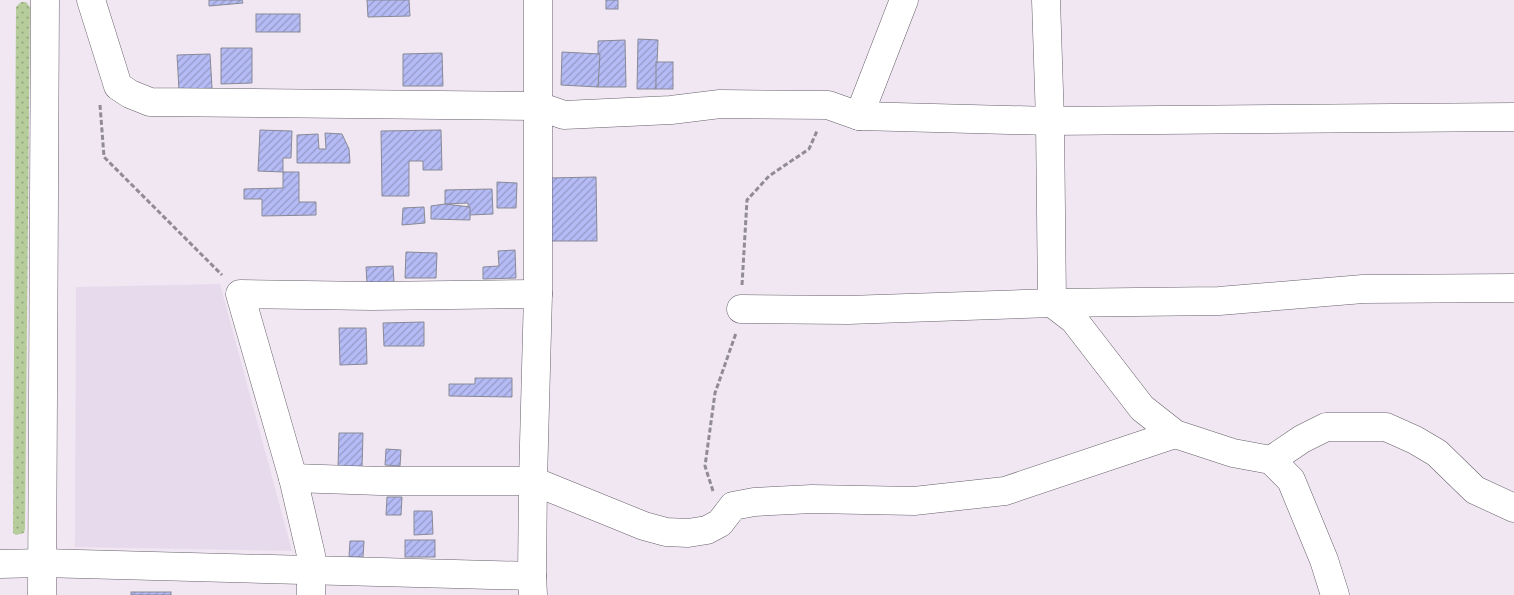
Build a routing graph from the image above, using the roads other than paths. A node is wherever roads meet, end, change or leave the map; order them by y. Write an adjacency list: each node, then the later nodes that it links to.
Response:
1 (45, 0): 20 (street)
2 (91, 0): 6 (street)
3 (538, 0): 6 (street)
4 (904, 0): 7 (street)
5 (1046, 0): 9 (street)
6 (538, 106): 7 (street); 11 (street)
7 (858, 116): 9 (street)
8 (1514, 117): 9 (street)
9 (1050, 120): 12 (street)
10 (1514, 288): 12 (street)
11 (538, 294): 16 (street); 17 (street)
12 (1052, 302): 13 (street); 14 (street)
13 (741, 309)
14 (1175, 434): 15 (street); 17 (street)
15 (1271, 460): 18 (street); 24 (street)
16 (293, 478): 17 (street); 21 (street)
17 (533, 481): 22 (street)
18 (1514, 508)
19 (0, 564): 20 (street)
20 (42, 564): 21 (street); 23 (street)
21 (311, 583): 22 (street)
22 (533, 586)
23 (42, 595)
24 (1335, 595)

